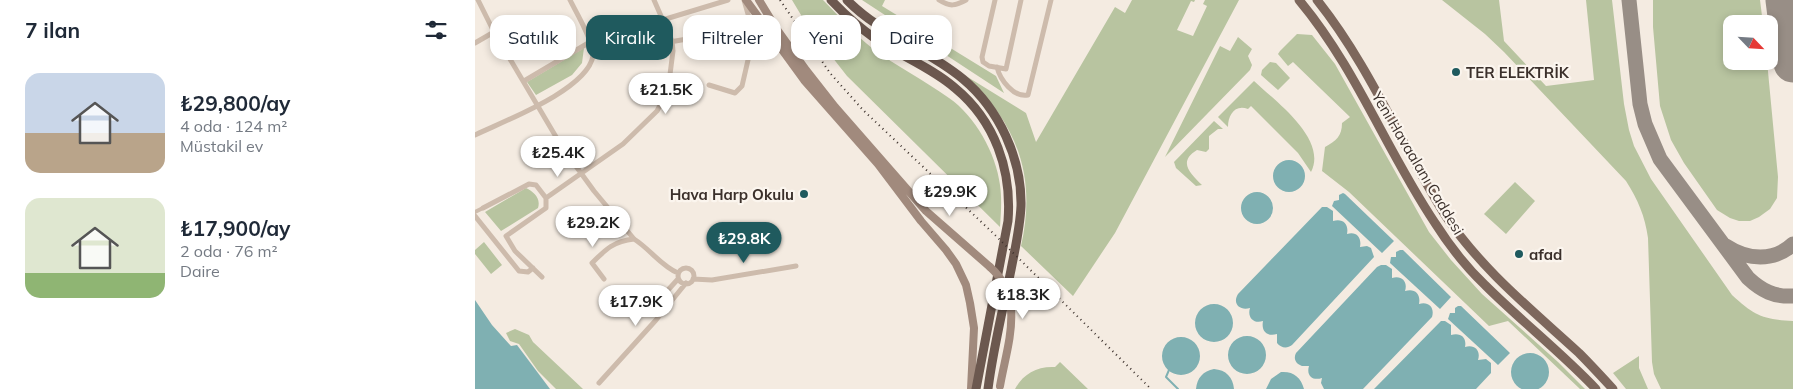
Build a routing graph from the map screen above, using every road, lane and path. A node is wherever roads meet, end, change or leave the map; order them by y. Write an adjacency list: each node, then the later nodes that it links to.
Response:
1 (478, 0): 21 (street)
2 (569, 0): 23 (street)
3 (654, 0): 16 (street)
4 (728, 0): 17 (street)
5 (745, 0): 18 (street); 19 (main road)
6 (759, 0): 20 (main road)
7 (831, 0): 56 (highway)
8 (847, 0): 57 (highway)
9 (939, 0): 10 (street)
10 (966, 0)
11 (995, 0): 32 (street)
12 (1021, 0): 32 (street)
13 (1051, 0): 32 (street)
14 (1299, 0): 43 (main road, Yeni Havaalanı Caddesi)
15 (1317, 0): 42 (main road, Yeni Havaalanı Caddesi)
16 (662, 15)
17 (673, 15)
18 (749, 15)
19 (759, 15)
20 (766, 15)
21 (490, 24)
22 (490, 34): 25 (street)
23 (586, 34)
24 (781, 40): 54 (main road, bridge)
25 (475, 42)
26 (781, 43): 55 (main road)
27 (586, 44): 33 (street)
28 (511, 60): 33 (street)
29 (590, 60): 35 (street)
30 (672, 60): 37 (street)
31 (748, 60): 34 (street)
32 (997, 67)
33 (524, 81): 35 (street)
34 (709, 85)
35 (537, 106): 36 (street); 37 (street)
36 (475, 135)
37 (582, 174): 38 (street); 44 (street)
38 (546, 198): 39 (street); 46 (street)
39 (483, 208): 40 (street)
40 (475, 212)
41 (475, 216): 46 (street)
42 (1448, 218): 43 (main road); 59 (main road, Yeni Havaalanı Caddesi)
43 (1436, 225): 58 (main road, Yeni Havaalanı Caddesi)
44 (634, 239): 47 (street); 49 (street)
45 (796, 266): 50 (street)
46 (533, 268): 48 (street)
47 (678, 276): 50 (street); 51 (street); 52 (street)
48 (542, 277)
49 (604, 279)
50 (693, 279): 51 (street)
51 (686, 283): 53 (street)
52 (648, 312)
53 (599, 383)
54 (1000, 388)
55 (971, 389)
56 (976, 389)
57 (988, 389)
58 (1596, 389)
59 (1613, 389)

